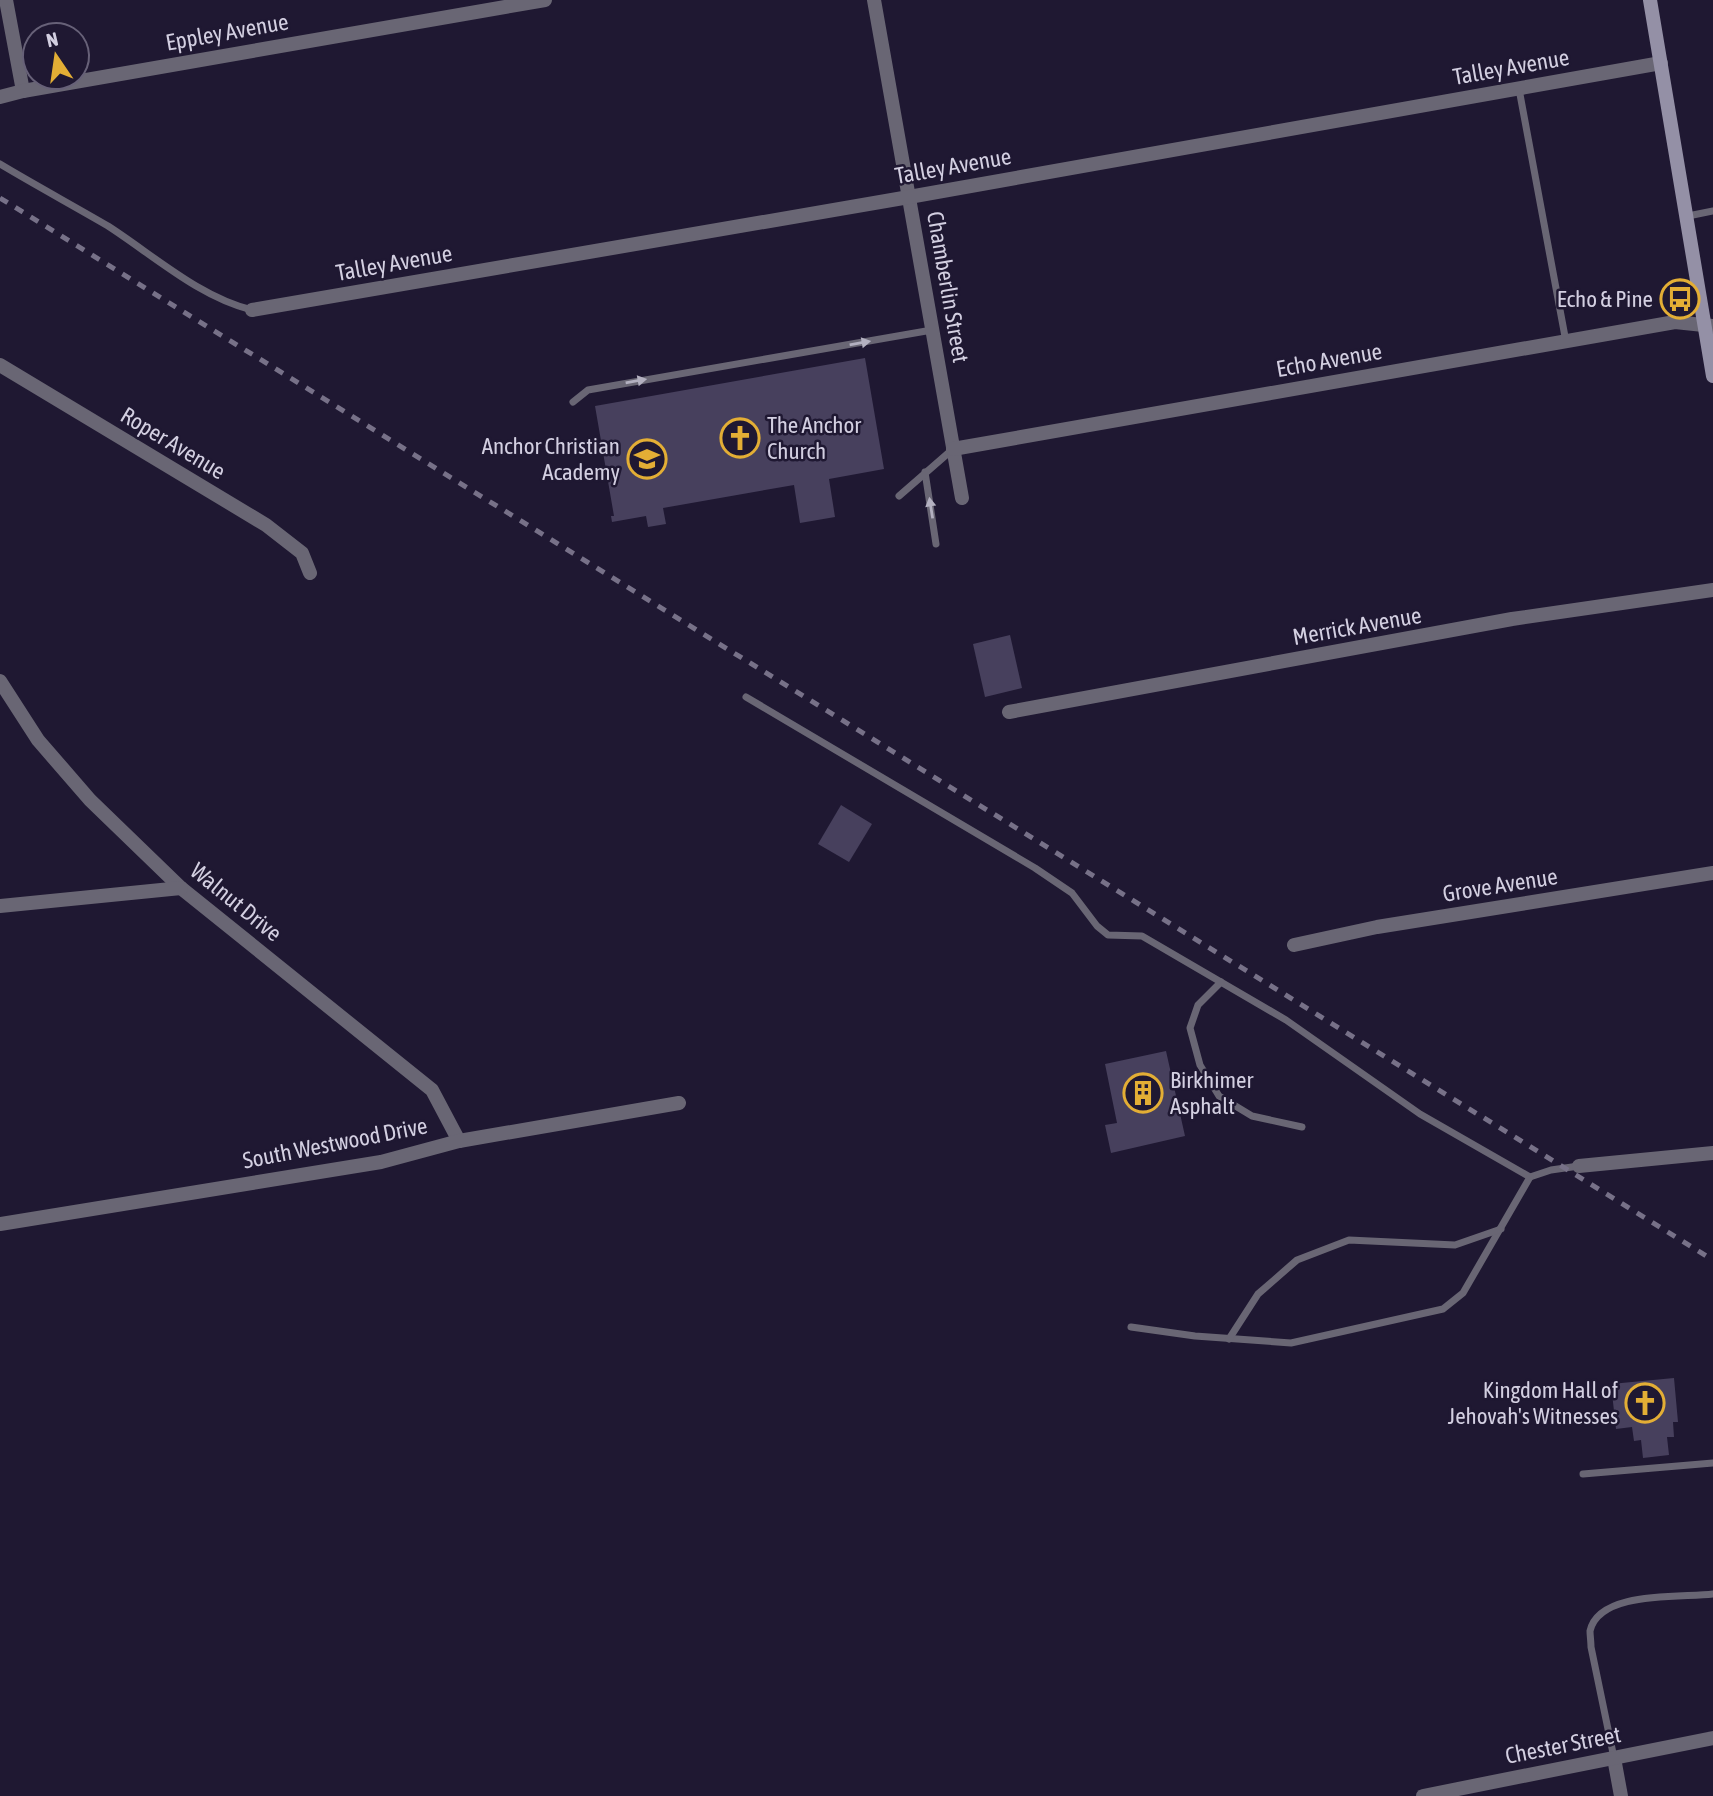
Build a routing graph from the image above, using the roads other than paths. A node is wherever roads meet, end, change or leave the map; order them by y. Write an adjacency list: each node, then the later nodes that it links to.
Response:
1 (6, 0): 7 (street)
2 (545, 0): 6 (street, Eppley Avenue)
3 (874, 0): 12 (street, Chamberlin Street)
4 (1650, 0): 5 (main road)
5 (1661, 63): 8 (street, Talley Avenue); 14 (main road)
6 (91, 79)
7 (21, 80)
8 (1519, 88): 12 (street, Talley Avenue); 18 (lane)
9 (23, 91): 10 (street, Eppley Avenue)
10 (0, 97)
11 (0, 164): 15 (lane)
12 (909, 197): 15 (street, Talley Avenue); 17 (street, Chamberlin Street)
13 (1713, 211): 14 (lane)
14 (1688, 216): 16 (main road)
15 (252, 310)
16 (1709, 326): 18 (street, Echo Avenue); 20 (main road)
17 (932, 330): 21 (lane, one-way to 17); 22 (street, Chamberlin Street)
18 (1566, 342): 22 (street, Echo Avenue)
19 (0, 365): 27 (street, Roper Avenue)
20 (1713, 376)
21 (573, 402)
22 (953, 449): 23 (lane); 25 (street, Chamberlin Street)
23 (925, 472): 24 (lane); 26 (lane, one-way to 23)
24 (898, 496)
25 (962, 498)
26 (936, 544)
27 (310, 573)
28 (1713, 590): 31 (street, Merrick Avenue)
29 (0, 681): 33 (street, Walnut Drive)
30 (746, 697): 36 (lane)
31 (1009, 712)
32 (1713, 873): 35 (street, Grove Avenue)
33 (181, 888): 34 (street); 39 (street, Walnut Drive)
34 (0, 906)
35 (1294, 945)
36 (1221, 982): 38 (lane); 42 (lane)
37 (679, 1104): 39 (street, South Westwood Drive)
38 (1302, 1127)
39 (459, 1141): 43 (street, South Westwood Drive)
40 (1713, 1153): 41 (street)
41 (1578, 1166): 42 (lane)
42 (1530, 1177): 44 (lane)
43 (0, 1224)
44 (1502, 1229): 46 (lane); 46 (lane)
45 (1130, 1327): 46 (lane)
46 (1229, 1339)
47 (1713, 1463): 48 (lane)
48 (1584, 1474)
49 (1713, 1594): 51 (lane)
50 (1713, 1738): 51 (street, Chester Street)
51 (1614, 1758): 52 (street, Chester Street); 53 (street)
52 (1423, 1796)
53 (1621, 1796)

